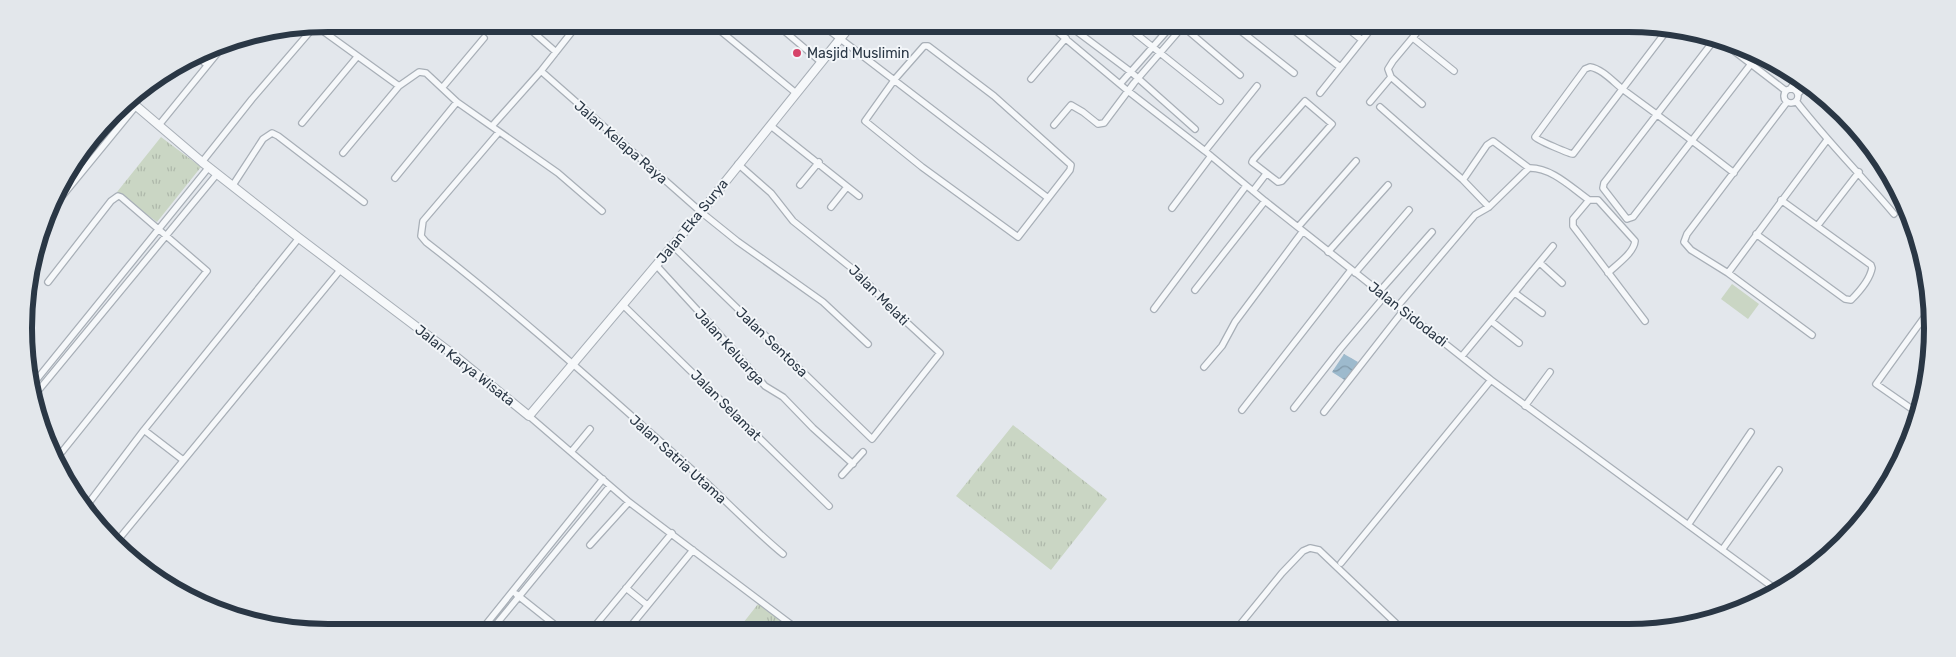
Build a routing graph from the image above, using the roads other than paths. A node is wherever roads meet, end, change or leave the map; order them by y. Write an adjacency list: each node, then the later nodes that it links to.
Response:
1 (323, 32): 32 (street)
2 (533, 32): 28 (street)
3 (572, 32): 28 (street)
4 (722, 32): 56 (street)
5 (785, 32): 34 (street)
6 (832, 32): 22 (street)
7 (845, 32): 22 (street, Jalan Eka Surya)
8 (1058, 32): 23 (street, Jalan Sidodadi)
9 (1078, 32): 40 (street)
10 (1134, 32): 27 (street)
11 (1166, 32): 27 (street)
12 (1177, 32): 29 (street)
13 (1191, 32): 42 (street)
14 (1242, 32): 41 (street)
15 (1296, 32): 37 (street)
16 (1352, 32): 25 (street)
17 (1368, 32): 25 (street)
18 (1418, 32): 24 (street)
19 (309, 33): 83 (street)
20 (1664, 35): 52 (street)
21 (484, 38): 51 (street)
22 (840, 38): 34 (street, Jalan Eka Surya); 46 (street)
23 (1066, 38): 44 (street); 48 (street, Jalan Sidodadi)
24 (1413, 38): 39 (street); 43 (street)
25 (1362, 40): 37 (street)
26 (1710, 45): 67 (street)
27 (1153, 47): 29 (street); 40 (street)
28 (556, 52): 38 (street)
29 (1160, 54): 45 (street); 59 (street)
30 (1739, 54): 35 (street)
31 (215, 55): 36 (street)
32 (357, 57): 49 (street); 68 (street)
33 (202, 61): 36 (street)
34 (821, 62): 56 (street, Jalan Eka Surya)
35 (1752, 64): 53 (street); 75 (street)
36 (207, 65): 69 (street)
37 (1340, 67): 57 (street)
38 (541, 71): 71 (street); 109 (street, Jalan Kelapa Raya)
39 (1454, 71)
40 (1131, 72): 45 (street); 48 (street)
41 (1294, 73)
42 (1240, 75)
43 (1391, 77): 62 (street); 64 (street)
44 (1031, 79)
45 (1137, 79): 55 (street); 73 (street)
46 (895, 80): 99 (street); 99 (street); 99 (street)
47 (1794, 83): 53 (street)
48 (1120, 84): 55 (street, Jalan Sidodadi)
49 (399, 86): 51 (street); 78 (street)
50 (1257, 86): 77 (street)
51 (442, 88): 61 (street)
52 (1623, 89): 52 (street); 67 (street)
53 (1788, 90): 58 (street); 63 (street)
54 (1802, 90): 58 (street)
55 (1128, 91): 70 (street); 77 (street, Jalan Sidodadi)
56 (796, 92): 72 (street, Jalan Eka Surya)
57 (1320, 93)
58 (1798, 94): 60 (street)
59 (1220, 101)
60 (1796, 101): 63 (street); 76 (street)
61 (457, 102): 71 (street); 90 (street)
62 (1370, 102)
63 (1787, 102): 86 (street)
64 (1422, 104)
65 (136, 106): 69 (street, Jalan Karya Wisata); 89 (street)
66 (1380, 107): 91 (street)
67 (1657, 114): 75 (street); 75 (street)
68 (302, 123)
69 (159, 125): 83 (street, Jalan Karya Wisata)
70 (1054, 125)
71 (492, 126): 74 (street)
72 (771, 126): 81 (street); 82 (street, Jalan Eka Surya)
73 (1195, 129)
74 (500, 132): 108 (street); 144 (street, Jalan Satria Utama)
75 (1692, 140): 86 (street)
76 (1827, 140): 85 (street); 101 (street)
77 (1206, 151): 79 (street, Jalan Sidodadi)
78 (343, 153)
79 (1211, 156): 95 (street, Jalan Sidodadi); 106 (street)
80 (1356, 161): 113 (street)
81 (819, 162): 93 (street); 96 (street)
82 (738, 164): 109 (street, Jalan Eka Surya); 159 (street, Jalan Melati)
83 (206, 165): 87 (street, Jalan Karya Wisata); 112 (street)
84 (1529, 168): 91 (street); 100 (street); 105 (street)
85 (1859, 172): 110 (street); 111 (street)
86 (1734, 173): 126 (street)
87 (218, 174): 92 (street, Jalan Karya Wisata); 116 (street)
88 (1266, 174): 88 (street); 97 (street)
89 (74, 177)
90 (395, 178)
91 (1463, 180): 105 (street)
92 (231, 184): 103 (street); 117 (street, Jalan Karya Wisata)
93 (800, 185)
94 (1388, 185): 120 (street)
95 (1246, 186): 97 (street, Jalan Sidodadi); 134 (street)
96 (847, 187): 98 (street); 104 (street)
97 (1253, 192): 102 (street, Jalan Sidodadi)
98 (859, 196)
99 (1048, 198)
100 (1589, 200): 125 (street); 125 (street)
101 (1781, 200): 111 (street); 115 (street)
102 (1265, 201): 113 (street, Jalan Sidodadi); 129 (street)
103 (364, 202)
104 (830, 207)
105 (1489, 207): 133 (street)
106 (1172, 208)
107 (1409, 210): 124 (street)
108 (602, 211)
109 (701, 212): 118 (street, Jalan Eka Surya); 141 (street, Jalan Kelapa Raya)
110 (1894, 214)
111 (1818, 225): 115 (street)
112 (157, 229): 116 (street); 127 (street); 147 (street)
113 (1301, 229): 120 (street, Jalan Sidodadi); 145 (street)
114 (1432, 232): 131 (street)
115 (1756, 234): 126 (street)
116 (167, 238): 149 (street); 162 (street)
117 (299, 238): 123 (street, Jalan Karya Wisata); 157 (street)
118 (672, 245): 122 (street, Jalan Eka Surya); 159 (street, Jalan Sentosa)
119 (1553, 246): 121 (street)
120 (1328, 252): 124 (street, Jalan Sidodadi)
121 (1540, 263): 128 (street); 130 (street)
122 (656, 265): 132 (street, Jalan Eka Surya); 164 (street, Jalan Keluarga)
123 (341, 269): 155 (street, Jalan Karya Wisata); 163 (street)
124 (1353, 271): 131 (street, Jalan Sidodadi); 153 (street)
125 (1608, 273): 139 (street)
126 (1728, 273): 140 (street)
127 (48, 282)
128 (1562, 282)
129 (1195, 290)
130 (1515, 293): 136 (street); 138 (street)
131 (1381, 294): 133 (street, Jalan Sidodadi); 151 (street)
132 (623, 305): 144 (street, Jalan Eka Surya); 171 (street, Jalan Selamat)
133 (1397, 307): 135 (street, Jalan Sidodadi)
134 (1154, 309)
135 (1403, 311): 143 (street, Jalan Sidodadi); 154 (street)
136 (1542, 313)
137 (1923, 318): 152 (street)
138 (1492, 321): 142 (street); 143 (street)
139 (1644, 321)
140 (1812, 335)
141 (868, 344)
142 (1519, 344)
143 (1462, 356): 148 (street, Jalan Sidodadi)
144 (573, 365): 155 (street, Jalan Eka Surya); 178 (street, Jalan Satria Utama)
145 (1204, 367)
146 (1550, 372): 150 (street)
147 (37, 378)
148 (1490, 380): 150 (street, Jalan Sidodadi); 179 (street)
149 (39, 390)
150 (1525, 406): 172 (street, Jalan Sidodadi)
151 (1294, 408)
152 (1912, 409)
153 (1242, 410)
154 (1324, 412)
155 (529, 416): 160 (street, Jalan Karya Wisata)
156 (590, 429): 160 (street)
157 (144, 430): 163 (street); 170 (street)
158 (1751, 432): 172 (street)
159 (872, 439)
160 (571, 452): 167 (street, Jalan Karya Wisata)
161 (863, 452): 164 (street)
162 (60, 454)
163 (183, 460): 174 (street)
164 (852, 464): 166 (street)
165 (1779, 470): 177 (street)
166 (842, 476)
167 (603, 479): 168 (street, Jalan Karya Wisata); 182 (street)
168 (610, 486): 169 (street, Jalan Karya Wisata); 183 (street)
169 (629, 502): 173 (street, Jalan Karya Wisata); 175 (street)
170 (89, 503)
171 (829, 506)
172 (1688, 525): 177 (street, Jalan Sidodadi)
173 (672, 533): 176 (street, Jalan Karya Wisata); 181 (street)
174 (119, 538)
175 (590, 545)
176 (693, 550): 184 (street); 190 (street, Jalan Karya Wisata)
177 (1722, 550): 180 (street, Jalan Sidodadi)
178 (783, 554)
179 (1342, 562)
180 (1772, 587)
181 (626, 588): 184 (street); 188 (street)
182 (512, 592): 183 (street); 185 (street)
183 (519, 596): 186 (street); 187 (street)
184 (648, 605): 189 (street)
185 (486, 624)
186 (497, 624)
187 (554, 624)
188 (596, 624)
189 (632, 624)
190 (790, 624)
191 (1241, 624): 192 (street)
192 (1397, 624)

